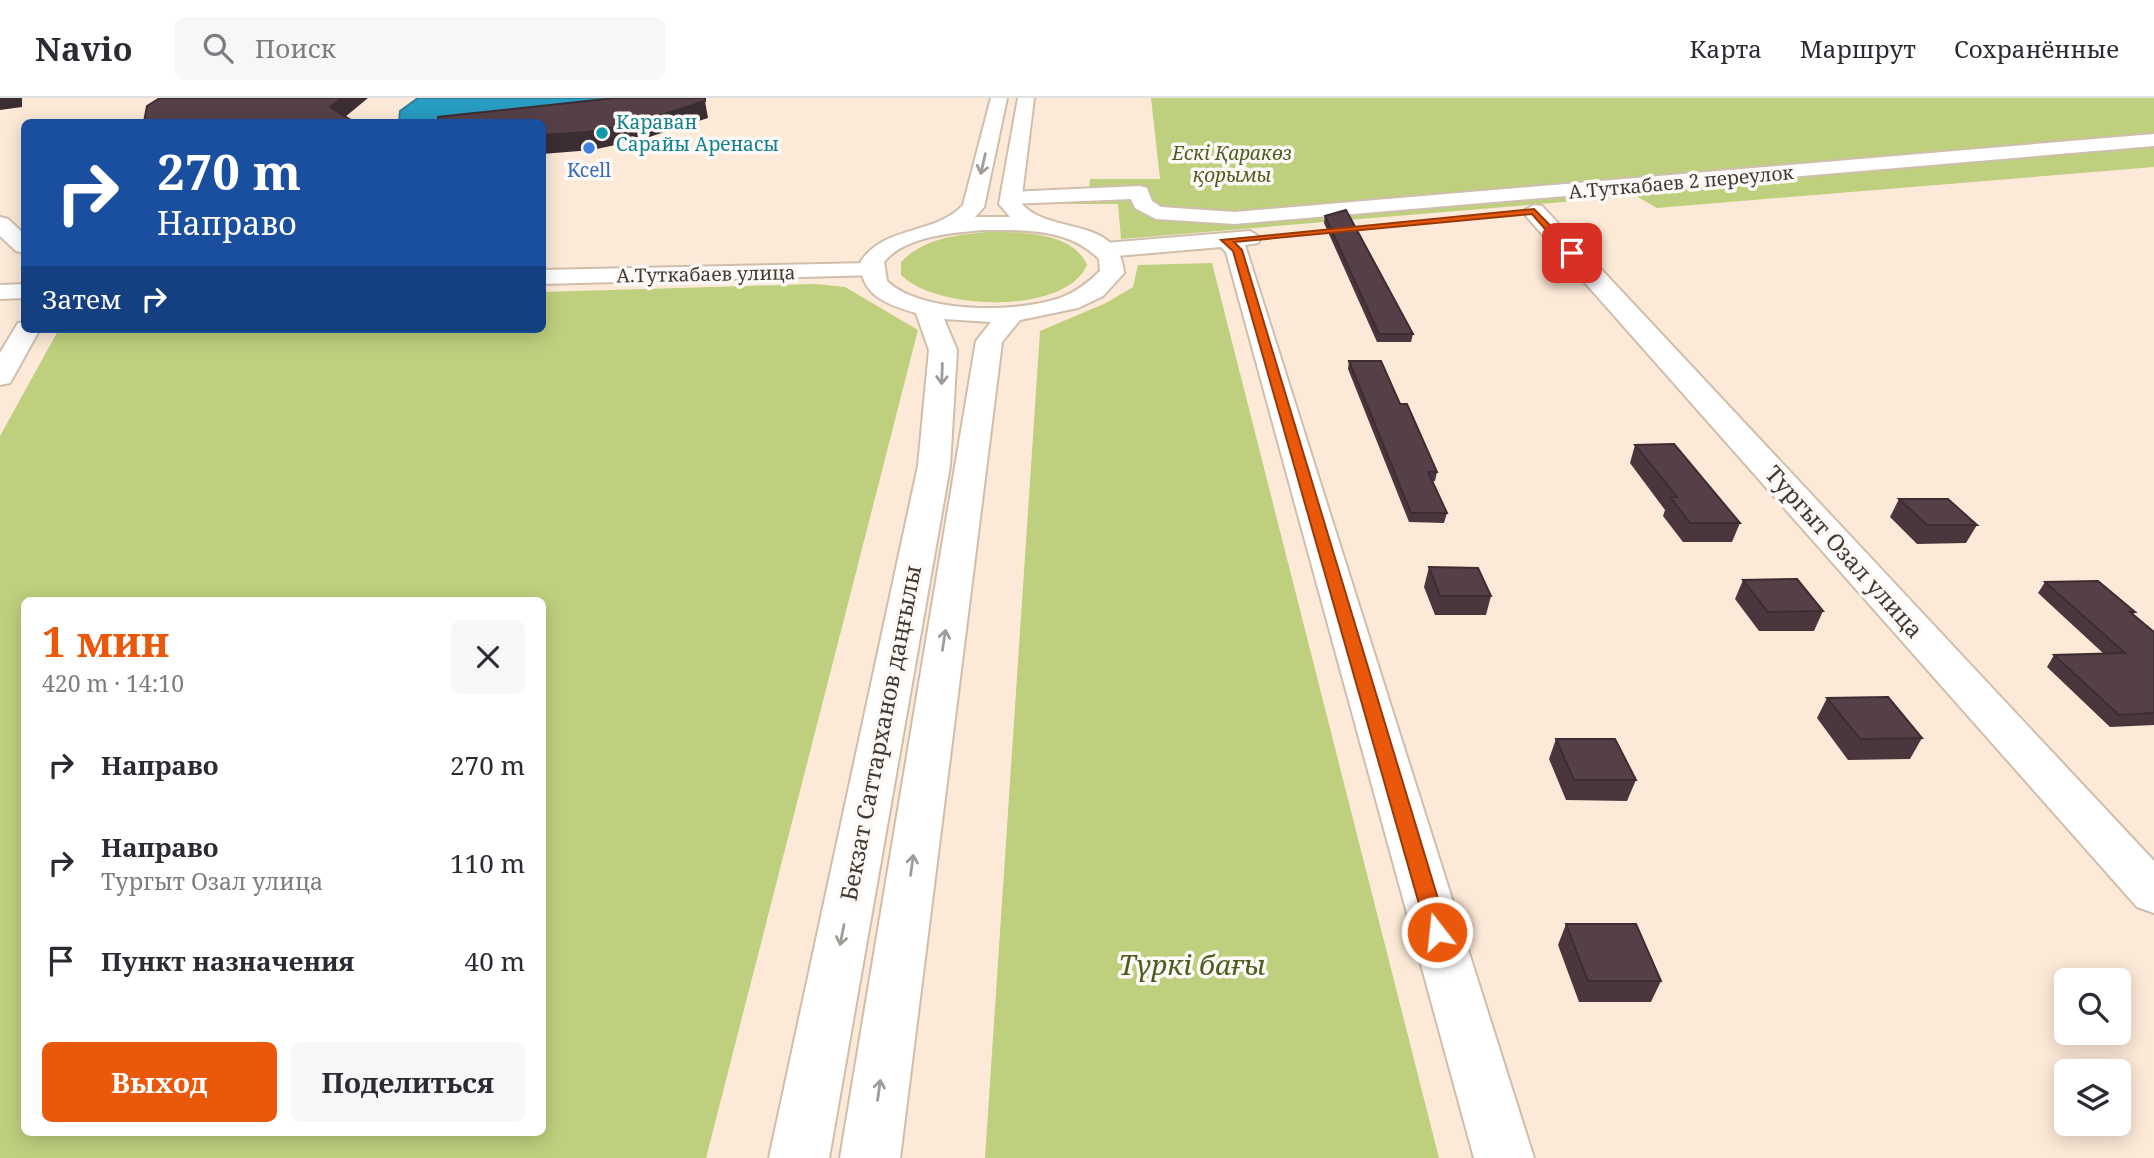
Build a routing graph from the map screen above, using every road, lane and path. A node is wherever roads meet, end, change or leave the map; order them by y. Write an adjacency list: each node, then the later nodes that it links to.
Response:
1 (999, 98): 9 (street, one-way to 9)
2 (1026, 98): 5 (street)
3 (2154, 140): 5 (street, А.Туткабаев 2 переулок)
4 (2154, 160): 6 (street)
5 (1011, 198): 8 (street)
6 (1534, 211): 10 (street); 21 (street, Тургыт Озал улица)
7 (0, 224): 11 (street)
8 (1039, 226): 9 (street); 12 (street)
9 (933, 230): 13 (street)
10 (1226, 240): 12 (street); 24 (street)
11 (21, 243)
12 (1105, 250): 18 (street)
13 (870, 270): 14 (street, А.Туткабаев улица); 17 (street)
14 (546, 277)
15 (21, 291): 16 (street)
16 (0, 292)
17 (927, 309): 18 (street); 22 (street, Бекзат Саттарханов даңғылы, one-way to 22)
18 (1012, 314): 23 (street, Бекзат Саттарханов даңғылы, one-way to 18)
19 (25, 333): 20 (street)
20 (0, 377)
21 (2154, 893)
22 (799, 1158)
23 (870, 1158)
24 (1504, 1158)

